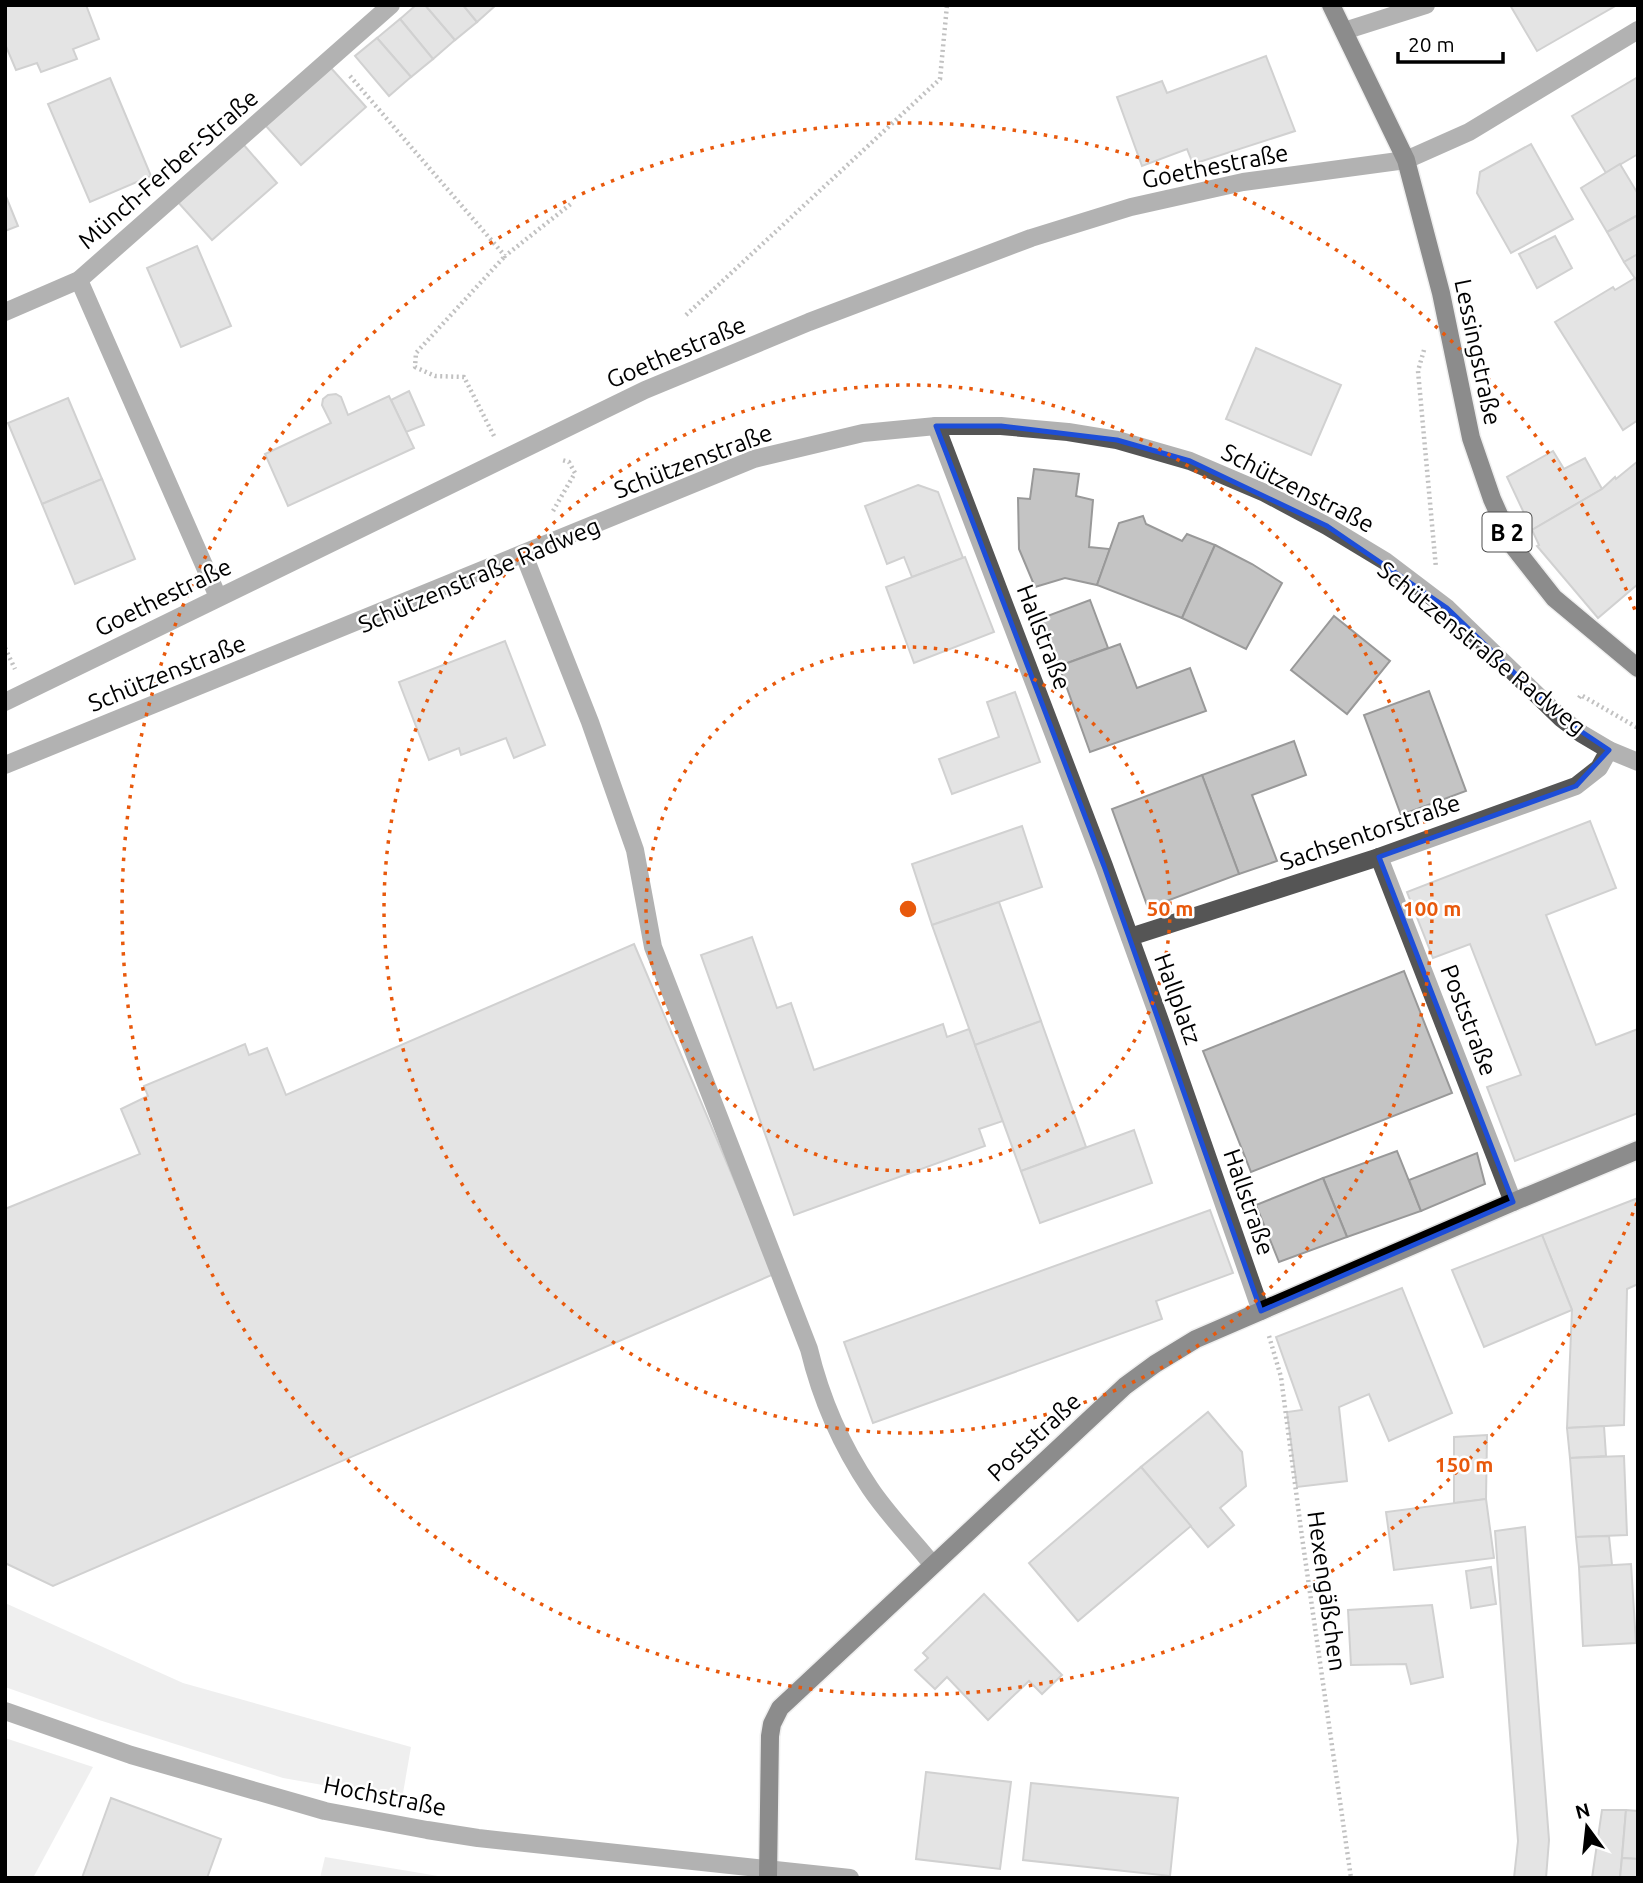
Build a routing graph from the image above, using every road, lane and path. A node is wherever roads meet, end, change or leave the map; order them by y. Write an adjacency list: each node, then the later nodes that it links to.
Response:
1 (391, 5): 7 (street, Münch-Ferber-Straße)
2 (947, 5): 13 (path)
3 (1331, 5): 6 (main road, Lessingstraße / B 2)
4 (1426, 5): 6 (street)
5 (1638, 30): 8 (street, Goethestraße)
6 (1344, 32): 8 (main road, Lessingstraße / B 2)
7 (334, 57): 10 (path); 11 (street, Münch-Ferber-Straße)
8 (1406, 160): 16 (street, Goethestraße); 21 (main road, Lessingstraße / B 2)
9 (572, 203): 10 (path)
10 (505, 256): 17 (path)
11 (79, 280): 12 (street); 19 (street, Münch-Ferber-Straße)
12 (5, 312)
13 (686, 315)
14 (1426, 345): 20 (path)
15 (936, 426): 18 (street, Schützenstraße); 20 (street, Schützenstraße); 27 (street, Hallstraße)
16 (523, 449): 17 (street, Goethestraße); 18 (path)
17 (505, 458): 19 (street, Goethestraße)
18 (531, 552): 25 (street, Schützenstraße); 33 (street)
19 (218, 597): 22 (street, Goethestraße)
20 (1447, 608): 23 (street, Schützenstraße)
21 (1638, 668)
22 (5, 702)
23 (1609, 750): 24 (street, Schützenstraße); 26 (street, Sachsentorstraße)
24 (1638, 762)
25 (5, 765)
26 (1379, 857): 28 (street, Sachsentorstraße); 31 (street, Poststraße)
27 (1104, 866): 28 (street, Hallplatz)
28 (1130, 937): 29 (street, Hallplatz)
29 (1190, 1109): 32 (street, Hallstraße)
30 (1638, 1150): 31 (main road, Poststraße)
31 (1513, 1202): 32 (main road, Poststraße)
32 (1261, 1311): 33 (main road, Poststraße); 37 (path, Hexengäßchen)
33 (932, 1564): 35 (main road, Poststraße)
34 (5, 1711): 35 (street, Hochstraße)
35 (768, 1873): 36 (street, Hochstraße)
36 (850, 1878)
37 (1351, 1878)

